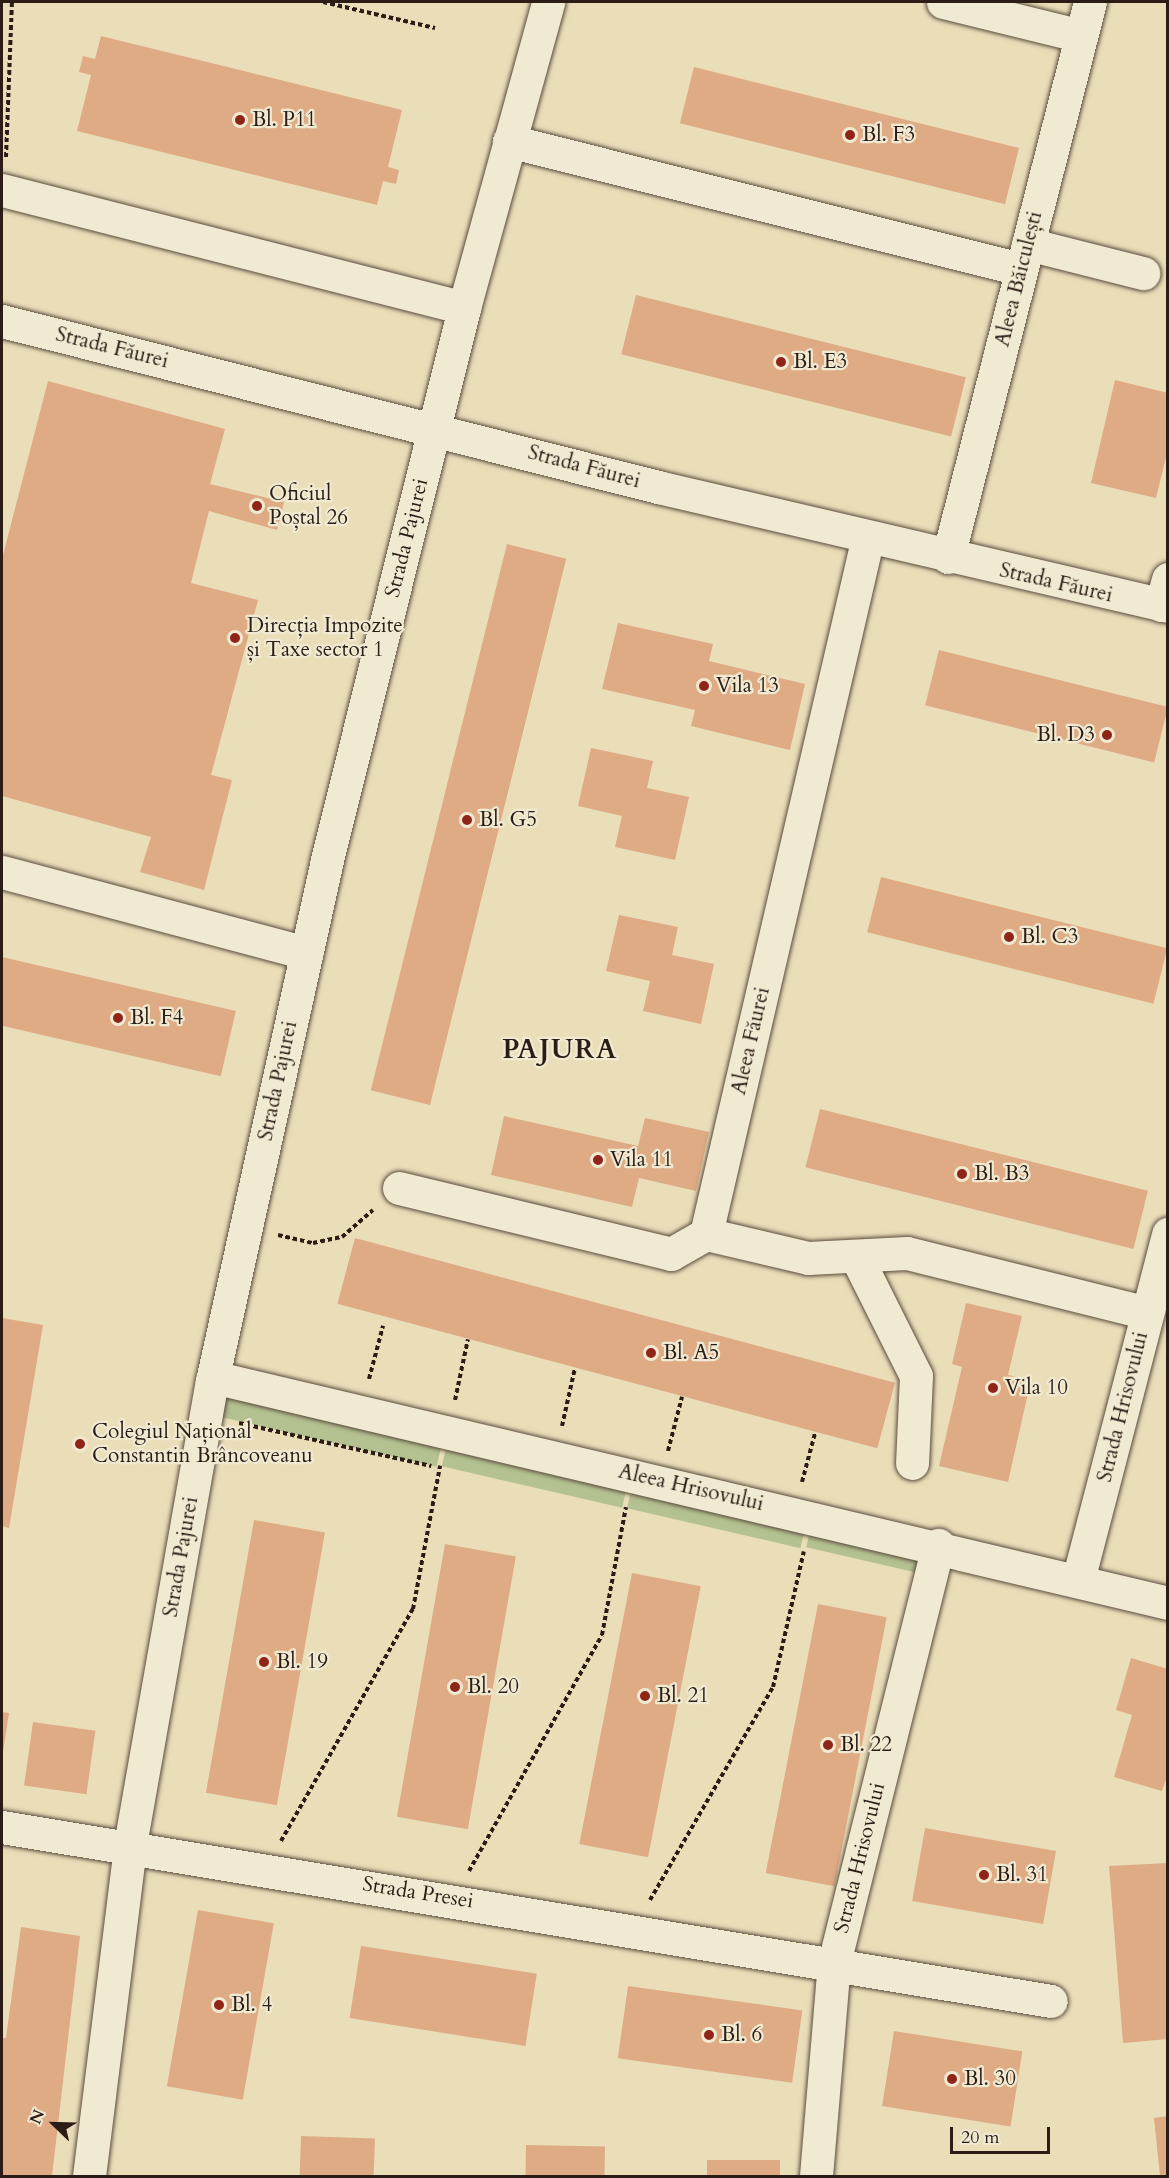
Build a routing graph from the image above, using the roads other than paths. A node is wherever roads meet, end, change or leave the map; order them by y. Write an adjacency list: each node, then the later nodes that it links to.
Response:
1 (548, 2): 5 (street, Strada Pajurei)
2 (943, 2): 4 (street)
3 (1090, 2): 4 (street, Aleea Băiculești)
4 (1081, 36): 7 (street, Aleea Băiculești)
5 (509, 141): 7 (street); 9 (street, Strada Pajurei)
6 (3, 190): 9 (street)
7 (1024, 257): 8 (street); 13 (street, Aleea Băiculești)
8 (1143, 273)
9 (465, 308): 11 (street, Strada Pajurei)
10 (2, 321): 11 (street, Strada Făurei)
11 (434, 427): 12 (street, Strada Făurei); 16 (street, Strada Pajurei)
12 (868, 537): 13 (street, Strada Făurei); 18 (street, Aleea Făurei)
13 (948, 557): 14 (street, Strada Făurei)
14 (1165, 596)
15 (2, 872): 16 (street)
16 (306, 953): 23 (street, Strada Pajurei)
17 (399, 1188): 18 (street)
18 (706, 1234): 20 (street)
19 (1167, 1234): 21 (street, Strada Hrisovului)
20 (856, 1256): 22 (street); 24 (street)
21 (1162, 1279): 22 (street, Strada Hrisovului)
22 (1147, 1313): 26 (street, Strada Hrisovului)
23 (213, 1377): 25 (street, Aleea Hrisovului); 29 (street, Strada Pajurei)
24 (912, 1463)
25 (938, 1545): 26 (street, Aleea Hrisovului); 30 (street, Strada Hrisovului)
26 (1078, 1580): 27 (street, Aleea Hrisovului)
27 (1167, 1603)
28 (2, 1827): 29 (street, Strada Presei)
29 (130, 1845): 30 (street, Strada Presei); 32 (street, Strada Pajurei)
30 (834, 1962): 31 (street, Strada Presei); 33 (street, Strada Hrisovului)
31 (1051, 2001)
32 (89, 2176)
33 (816, 2176)

